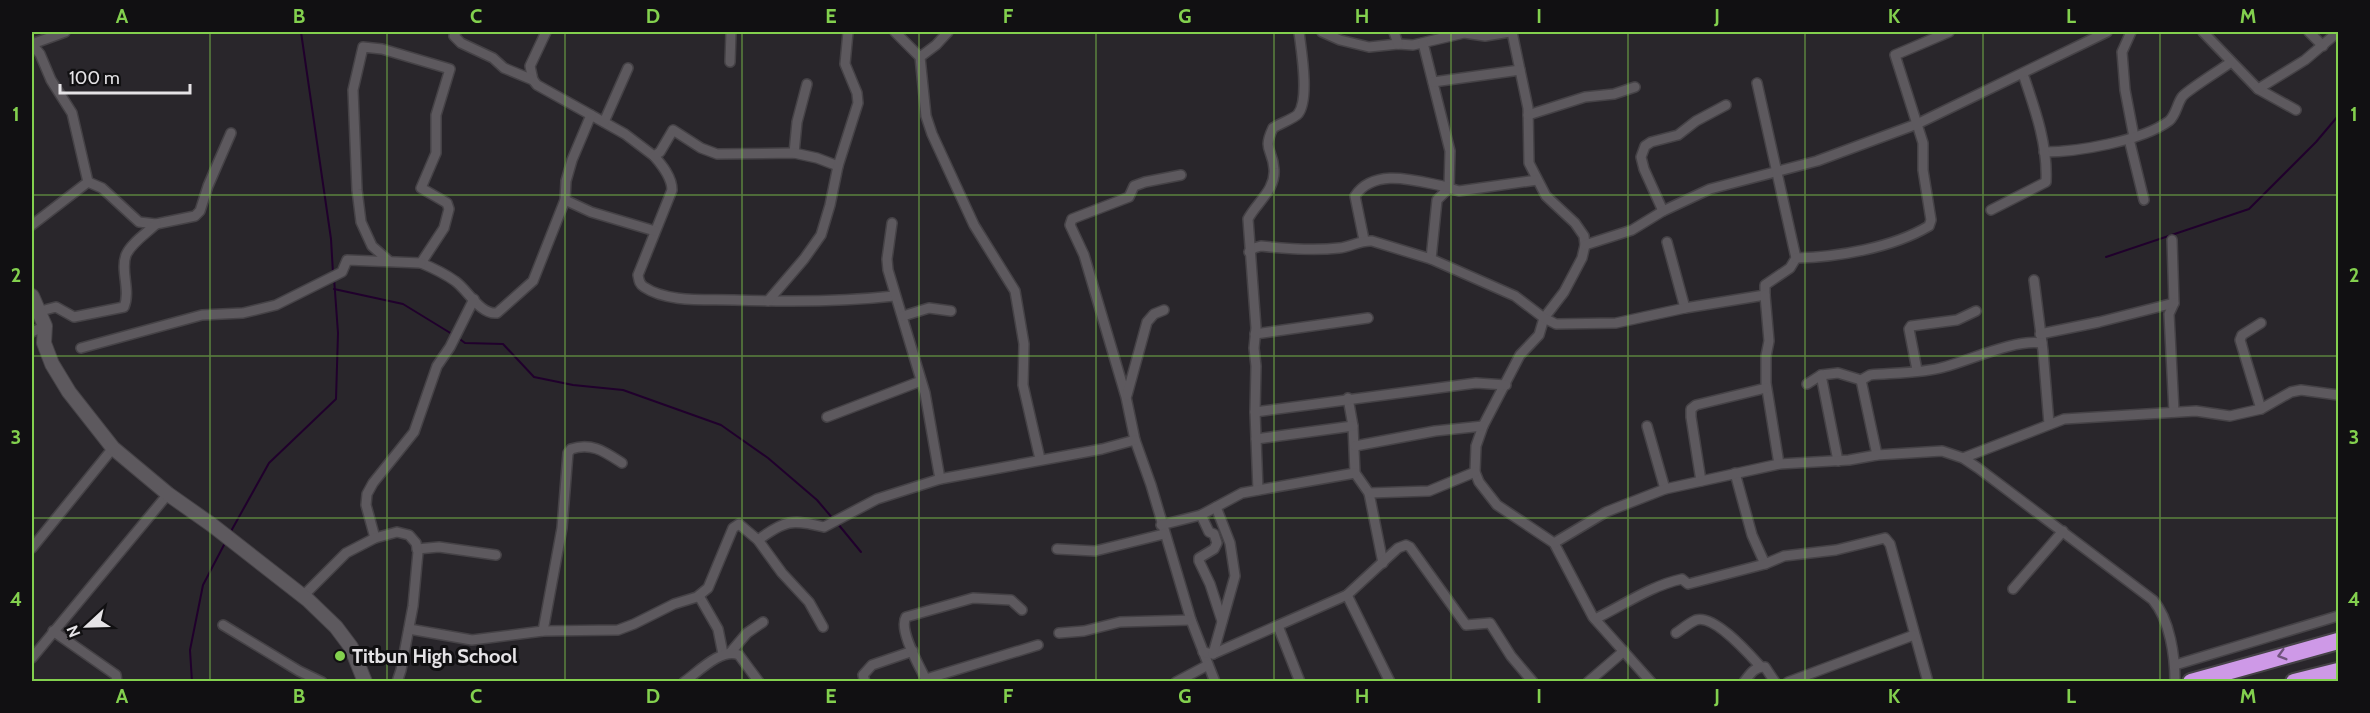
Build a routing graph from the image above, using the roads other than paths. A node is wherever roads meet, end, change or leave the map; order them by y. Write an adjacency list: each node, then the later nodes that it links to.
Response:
1 (65, 32): 21 (street)
2 (456, 32): 29 (street)
3 (546, 32): 29 (street)
4 (731, 32): 24 (street)
5 (848, 32): 46 (street)
6 (895, 32): 23 (street)
7 (948, 32): 23 (street)
8 (1299, 32): 66 (street)
9 (1322, 32): 20 (street)
10 (1394, 32): 20 (street)
11 (1464, 32): 12 (street); 19 (street)
12 (1511, 32): 27 (street)
13 (1949, 32): 40 (street)
14 (2107, 32): 28 (street)
15 (2131, 32): 42 (street)
16 (2204, 32): 25 (street)
17 (2309, 32): 22 (street)
18 (2338, 32): 22 (street)
19 (1423, 43): 20 (street); 30 (street)
20 (1398, 44)
21 (32, 46): 50 (street)
22 (2323, 46): 34 (street)
23 (920, 57): 116 (street)
24 (730, 62)
25 (2231, 62): 34 (street); 42 (street)
26 (628, 68): 39 (street)
27 (1520, 70): 30 (street); 38 (street)
28 (2023, 74): 40 (street); 43 (street)
29 (533, 80): 37 (street)
30 (1432, 82): 51 (street)
31 (1757, 83): 47 (street)
32 (807, 84): 44 (street)
33 (1635, 87): 38 (street)
34 (2258, 89): 36 (street)
35 (1726, 105): 55 (street)
36 (2295, 110)
37 (591, 115): 39 (street); 52 (street)
38 (1528, 115): 49 (street)
39 (604, 122): 45 (street)
40 (1917, 124): 47 (street); 67 (street)
41 (231, 134): 58 (street)
42 (2131, 138): 43 (street); 53 (street)
43 (2044, 152): 54 (street)
44 (794, 153): 45 (street); 46 (street)
45 (654, 156): 60 (street)
46 (838, 166): 76 (street)
47 (1777, 171): 55 (street); 67 (street)
48 (1181, 175): 100 (street)
49 (1537, 180): 51 (street); 65 (street)
50 (88, 182): 56 (street); 59 (street)
51 (1448, 188): 62 (street); 68 (street)
52 (565, 200): 60 (street); 75 (street)
53 (2144, 200)
54 (1991, 210)
55 (1664, 211): 65 (street)
56 (139, 222): 58 (street); 61 (street)
57 (892, 223): 74 (street)
58 (156, 224): 61 (street)
59 (32, 225)
60 (655, 231): 76 (street)
61 (141, 238): 82 (street)
62 (1364, 240): 66 (street); 68 (street)
63 (2172, 240): 77 (street)
64 (1666, 242): 78 (street)
65 (1585, 245): 85 (street)
66 (1249, 252): 89 (street)
67 (1796, 258): 72 (street)
68 (1431, 259): 85 (street)
69 (389, 261): 70 (street); 70 (street); 91 (street)
70 (421, 263): 75 (street)
71 (2034, 280): 90 (street)
72 (1765, 295): 78 (street); 98 (street)
73 (32, 296): 82 (street)
74 (894, 297): 76 (street); 83 (street)
75 (474, 299): 133 (street)
76 (768, 301)
77 (2174, 303): 90 (street); 104 (street)
78 (1685, 308): 85 (street)
79 (1164, 310): 100 (street)
80 (951, 311): 83 (street)
81 (1976, 311): 92 (street)
82 (37, 312): 87 (street)
83 (903, 316): 95 (street)
84 (1368, 318): 89 (street)
85 (1544, 318): 97 (street)
86 (2261, 323): 102 (street)
87 (45, 326): 88 (street); 113 (street)
88 (32, 332)
89 (1255, 334): 103 (street)
90 (2041, 338): 92 (street); 106 (street)
91 (81, 348)
92 (1917, 370): 94 (street)
93 (1821, 375): 94 (street); 96 (street); 117 (street)
94 (1861, 380): 114 (street)
95 (921, 381): 105 (street); 123 (street)
96 (1807, 384)
97 (1506, 385): 101 (street); 108 (street)
98 (1766, 388): 119 (street); 124 (street)
99 (2338, 395): 102 (street)
100 (1126, 397): 111 (street)
101 (1348, 398): 103 (street); 107 (street)
102 (2261, 409): 104 (street)
103 (1255, 412): 110 (street)
104 (2174, 412): 106 (street)
105 (827, 417)
106 (2049, 424): 115 (street)
107 (1353, 426): 110 (street); 112 (street)
108 (1483, 426): 112 (street); 120 (street)
109 (1647, 426): 125 (street)
110 (1256, 439): 126 (street)
111 (1135, 440): 116 (street); 131 (street)
112 (1355, 446): 121 (street)
113 (113, 448): 128 (street); 136 (street)
114 (1876, 455): 115 (street); 117 (street)
115 (1964, 458): 132 (street)
116 (1040, 459): 123 (street)
117 (1838, 461): 119 (street)
118 (622, 463): 157 (street)
119 (1779, 464): 122 (street)
120 (1475, 472): 127 (street); 135 (street)
121 (1355, 473): 126 (street); 127 (street)
122 (1735, 473): 124 (street); 141 (street)
123 (940, 479): 134 (street)
124 (1701, 481): 125 (street)
125 (1665, 489): 135 (street)
126 (1258, 490): 129 (street)
127 (1369, 492): 140 (street)
128 (168, 494): 144 (street); 156 (street)
129 (1216, 507): 130 (street); 150 (street)
130 (1202, 514): 131 (street); 150 (street)
131 (1163, 529): 138 (street); 149 (street)
132 (2063, 531): 142 (street); 169 (street)
133 (375, 538): 137 (street); 144 (street)
134 (759, 540): 145 (street); 154 (street)
135 (1554, 543): 148 (street)
136 (32, 548)
137 (417, 549): 139 (street); 155 (street)
138 (1057, 549)
139 (496, 555)
140 (1383, 563): 143 (street); 186 (street)
141 (1765, 564): 148 (street); 160 (street)
142 (2013, 589)
143 (1347, 595): 153 (street); 185 (street)
144 (303, 596): 176 (street)
145 (699, 596): 157 (street); 165 (street)
146 (1022, 610): 163 (street)
147 (2338, 616): 169 (street)
148 (1595, 619): 164 (street)
149 (1191, 620): 158 (street); 166 (street)
150 (1222, 621): 166 (street)
151 (763, 622): 165 (street)
152 (223, 625): 175 (street)
153 (1278, 626): 166 (street); 184 (street)
154 (823, 627)
155 (409, 629): 157 (street); 177 (street)
156 (53, 631): 167 (street); 174 (street)
157 (543, 631)
158 (1059, 633)
159 (1676, 633): 170 (street)
160 (1914, 635): 191 (street); 192 (street)
161 (2338, 641): 194 (highway, one-way to 194)
162 (1038, 645): 173 (street)
163 (913, 651): 173 (street); 181 (street)
164 (1624, 651): 187 (street); 188 (street)
165 (726, 653): 172 (street); 180 (street)
166 (1208, 653): 168 (street)
167 (32, 658)
168 (1208, 665): 182 (street); 183 (street)
169 (2175, 665): 193 (street)
170 (1760, 666): 189 (street); 190 (street)
171 (2338, 671): 195 (highway)
172 (698, 672): 178 (street); 179 (street)
173 (926, 680)
174 (117, 681)
175 (322, 681)
176 (365, 681)
177 (397, 681)
178 (684, 681)
179 (705, 681)
180 (759, 681)
181 (865, 681)
182 (1176, 681)
183 (1215, 681)
184 (1300, 681)
185 (1390, 681)
186 (1533, 681)
187 (1588, 681)
188 (1651, 681)
189 (1744, 681)
190 (1775, 681)
191 (1788, 681)
192 (1928, 681)
193 (2175, 681)
194 (2191, 681)
195 (2294, 681)

